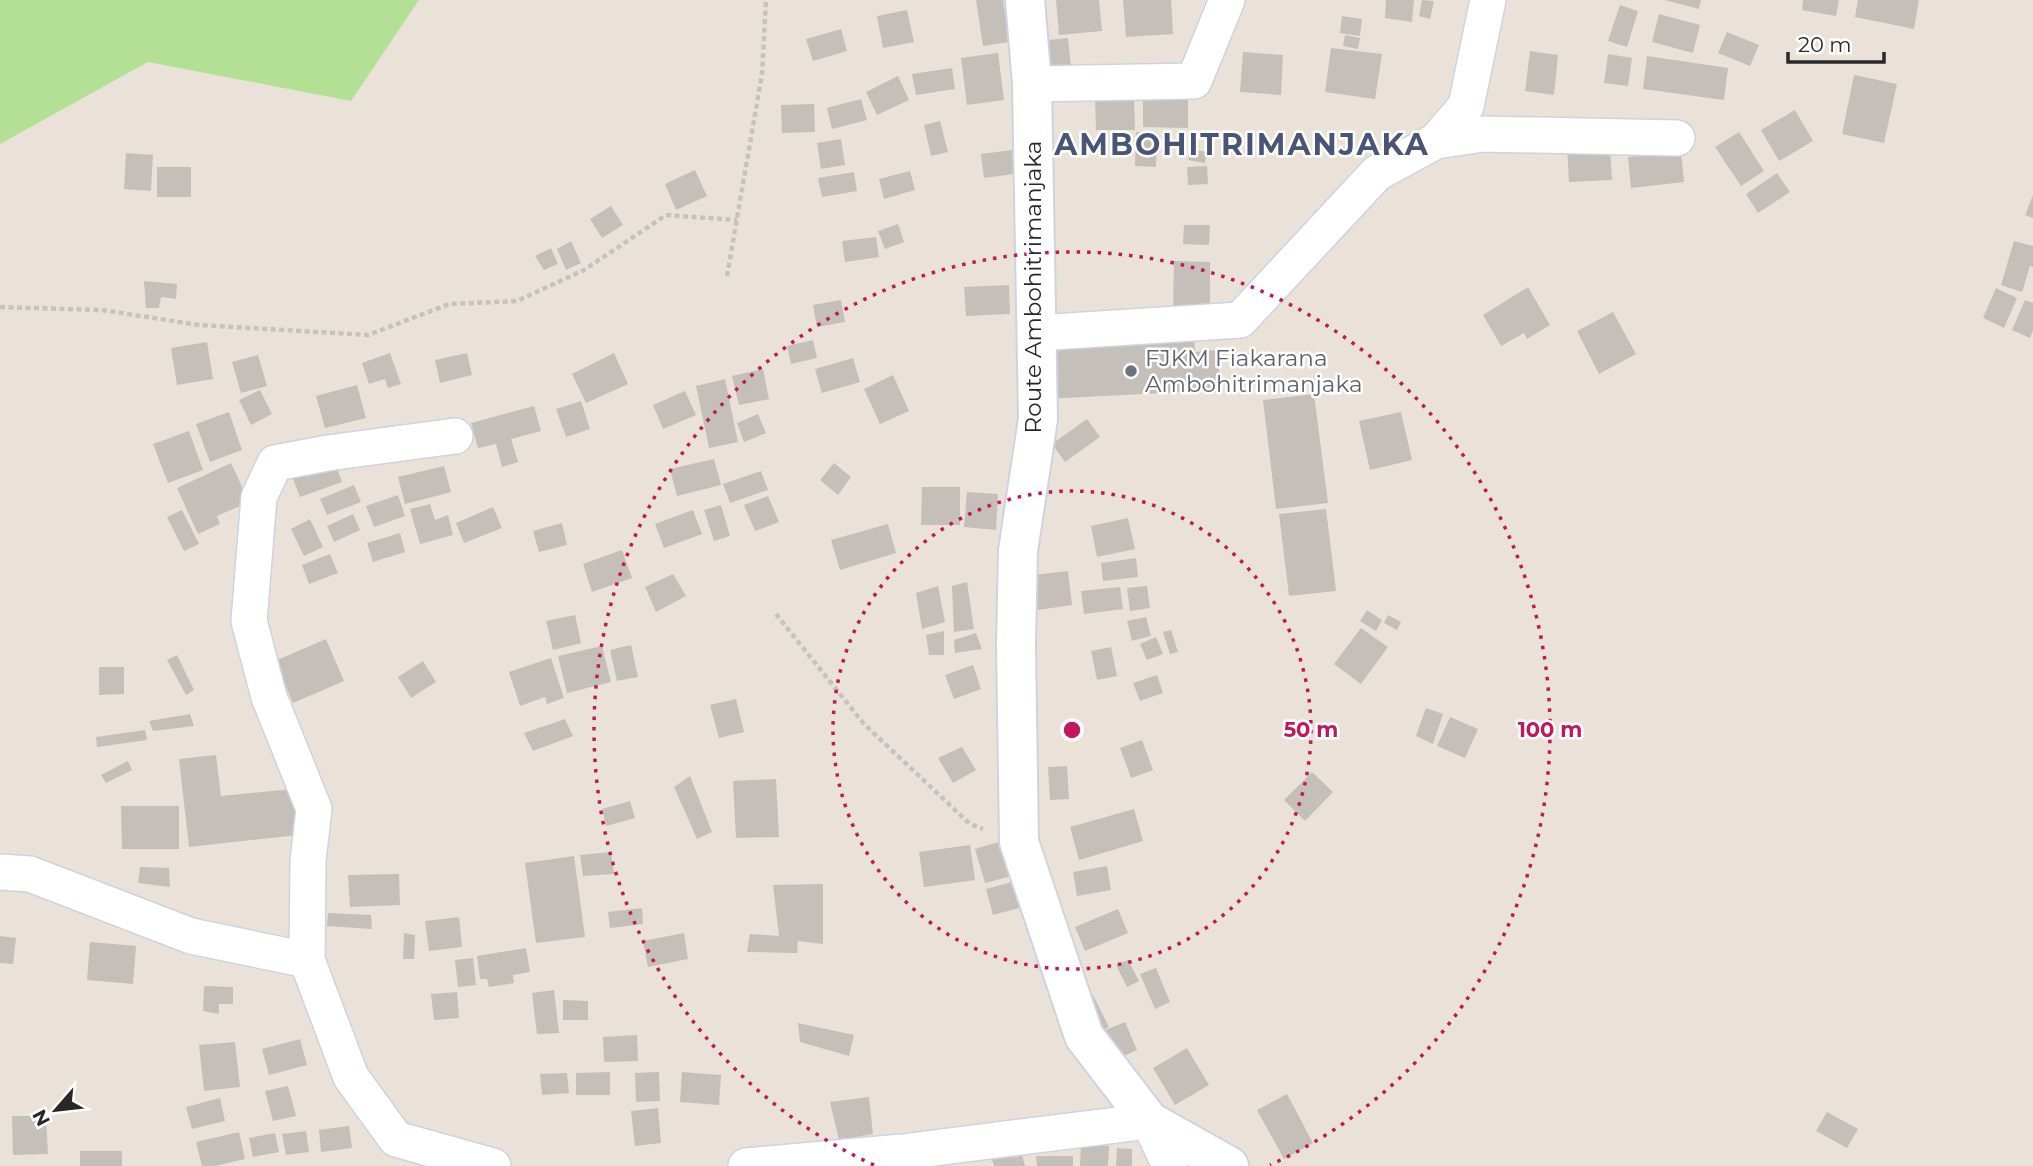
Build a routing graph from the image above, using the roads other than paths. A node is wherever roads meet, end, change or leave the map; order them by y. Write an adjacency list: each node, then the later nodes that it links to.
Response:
1 (1025, 0): 4 (street, Route Ambohitrimanjaka)
2 (1227, 0): 4 (street)
3 (1488, 0): 6 (street)
4 (1032, 84): 7 (street, Route Ambohitrimanjaka)
5 (1676, 138): 6 (street)
6 (1436, 141): 7 (street)
7 (1037, 332): 11 (street, Route Ambohitrimanjaka)
8 (455, 436): 10 (street)
9 (0, 872): 10 (street)
10 (307, 960): 12 (street)
11 (1149, 1121): 13 (street); 14 (street); 15 (street, Route Ambohitrimanjaka)
12 (493, 1166)
13 (746, 1166)
14 (1170, 1166)
15 (1229, 1166)

